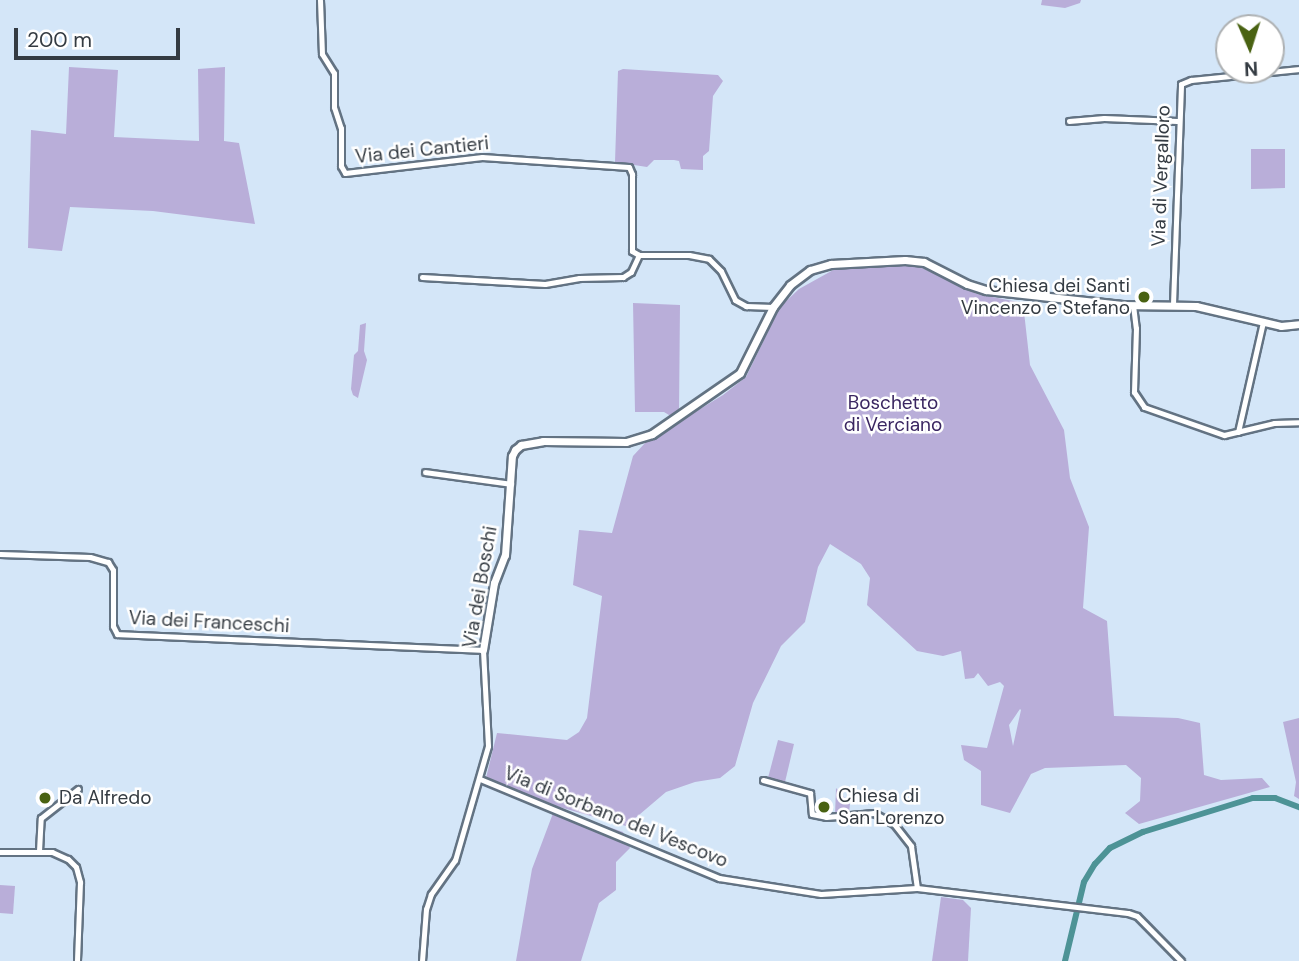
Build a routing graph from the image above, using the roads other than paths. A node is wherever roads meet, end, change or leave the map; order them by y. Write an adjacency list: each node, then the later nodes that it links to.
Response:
1 (320, 0): 5 (street, Via dei Cantieri)
2 (1299, 69): 4 (street, Via di Vergalloro)
3 (1069, 121): 4 (street)
4 (1177, 121): 7 (street, Via di Vergalloro)
5 (639, 255): 6 (street); 9 (street)
6 (422, 277)
7 (1173, 304): 8 (street, Via dei Boschi); 10 (street, Via dei Boschi)
8 (1133, 305): 9 (street, Via dei Boschi); 13 (street)
9 (773, 307): 15 (street, Via dei Boschi)
10 (1262, 322): 11 (street, Via dei Boschi); 13 (street)
11 (1299, 324)
12 (1299, 422): 13 (street)
13 (1238, 432)
14 (425, 472): 15 (street)
15 (510, 484): 17 (street, Via dei Boschi)
16 (0, 554): 17 (street, Via dei Franceschi)
17 (483, 650): 18 (street, Via dei Boschi)
18 (480, 779): 23 (street, Via di Sorbano del Vescovo); 25 (street, Via dei Boschi)
19 (763, 780): 23 (street)
20 (78, 789): 21 (street)
21 (39, 850): 22 (street); 24 (street)
22 (0, 852)
23 (917, 888): 26 (street, Via di Sorbano del Vescovo)
24 (77, 961)
25 (422, 961)
26 (1181, 961)

